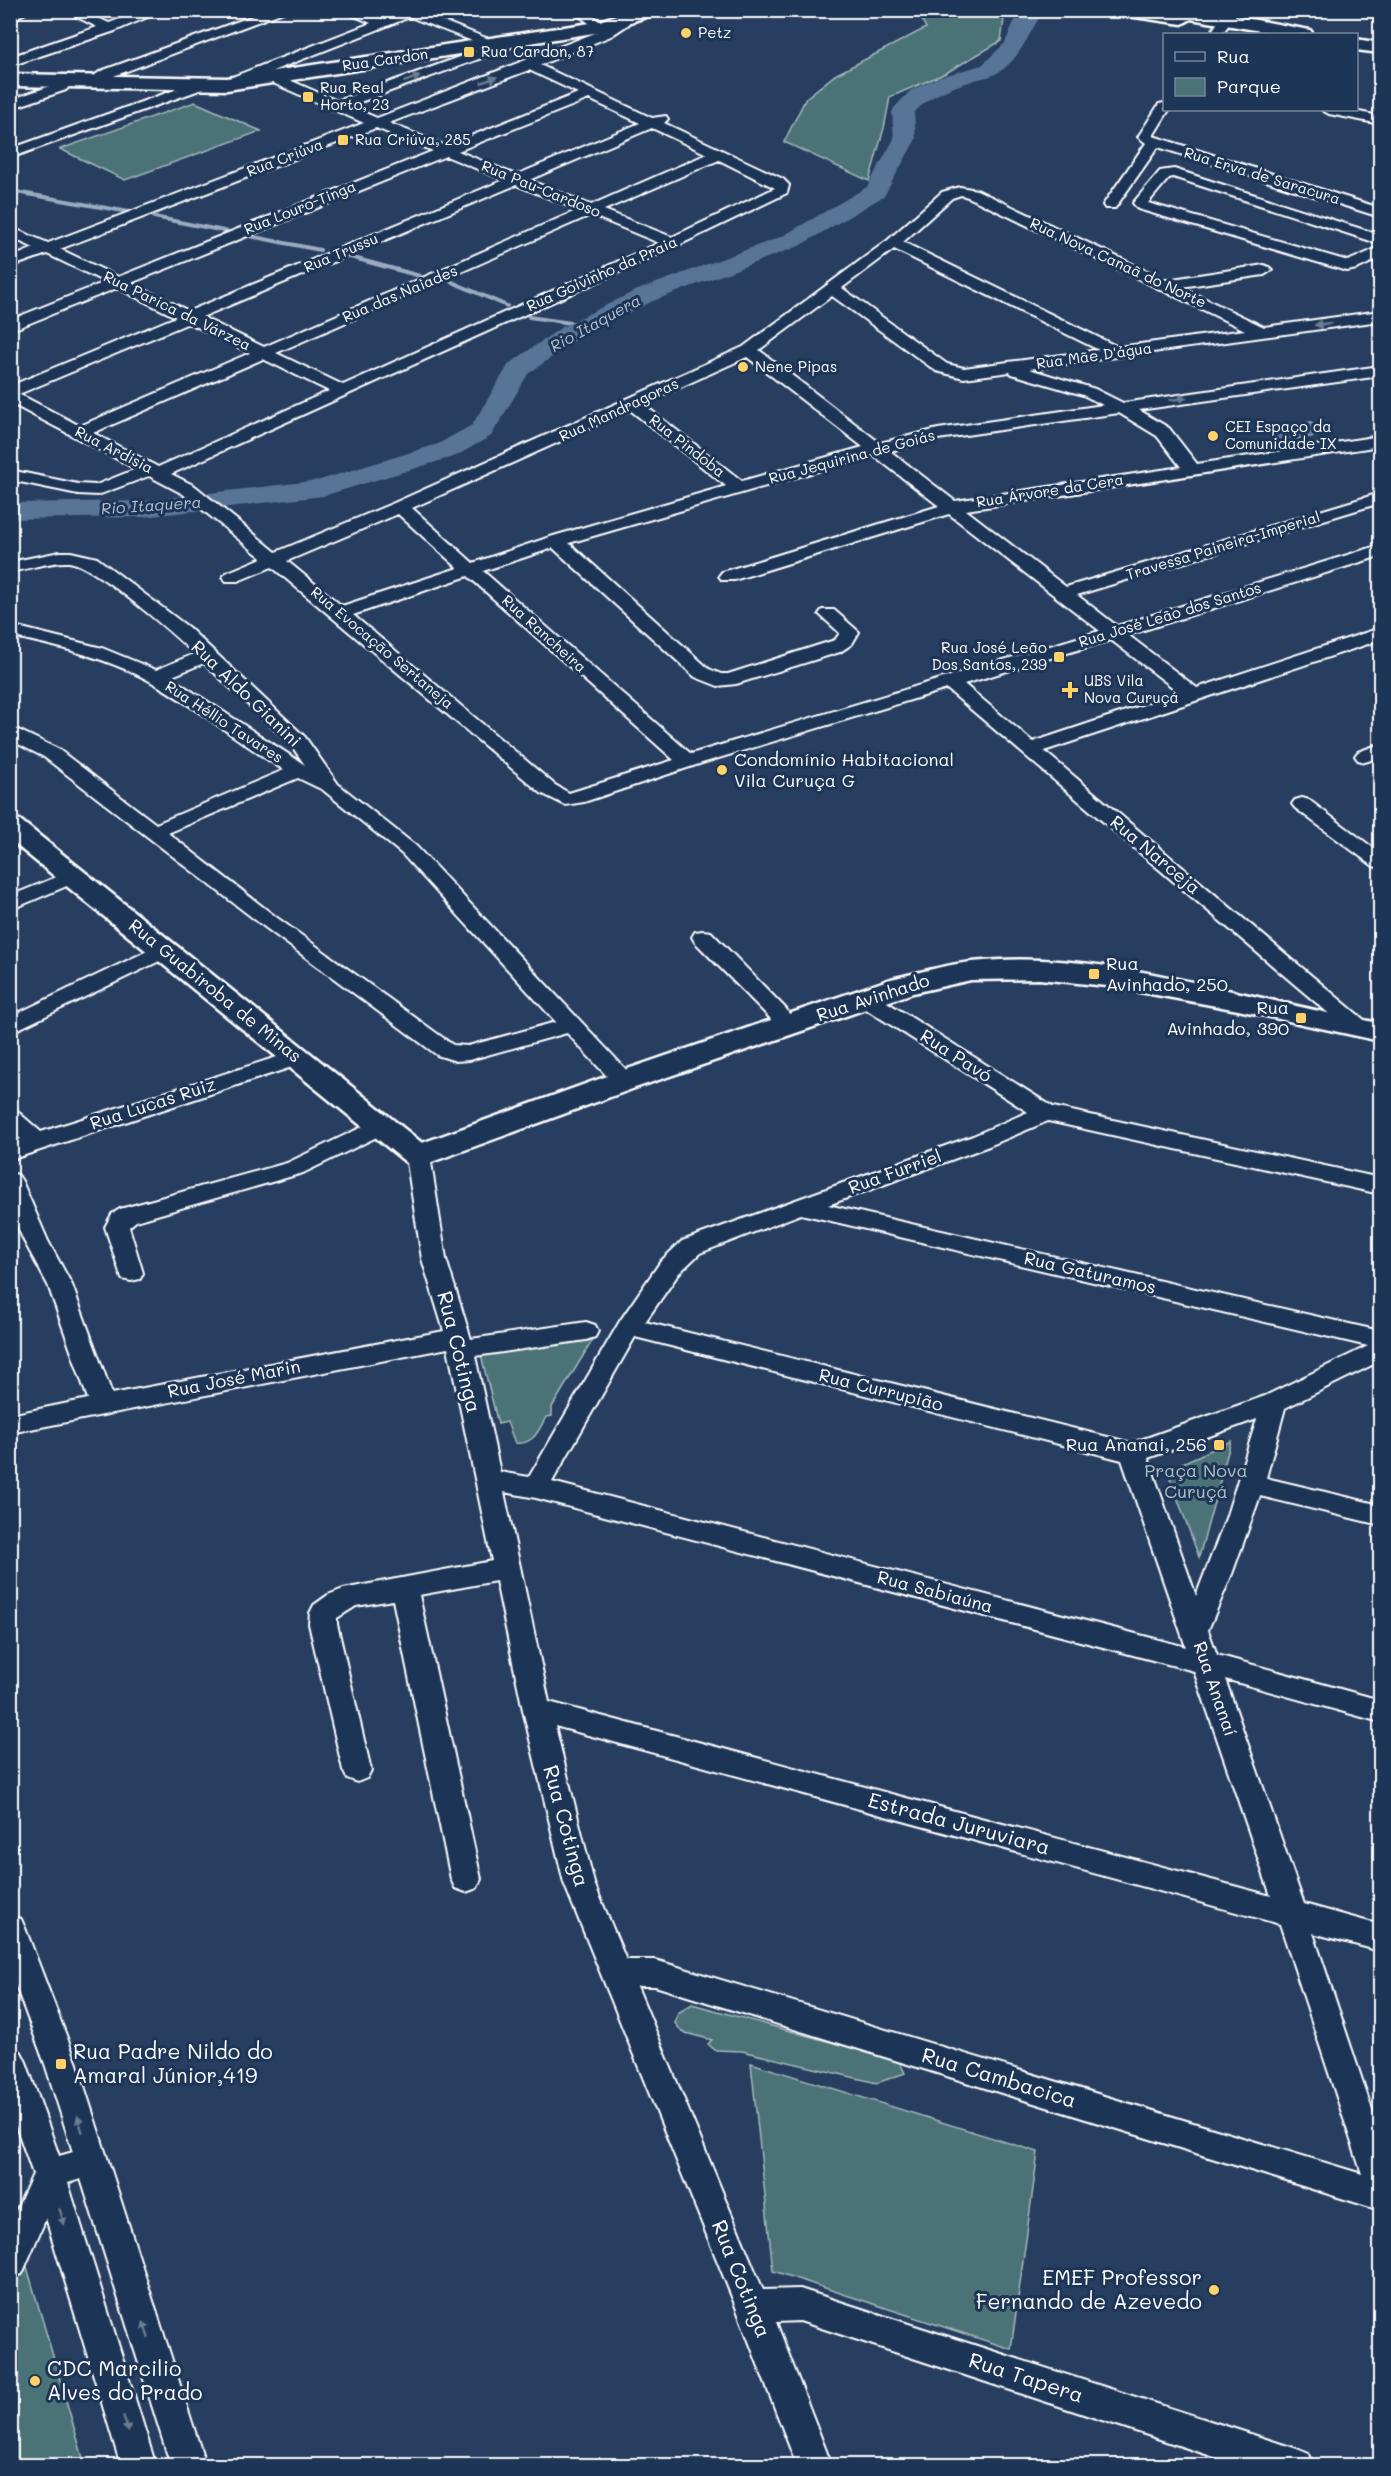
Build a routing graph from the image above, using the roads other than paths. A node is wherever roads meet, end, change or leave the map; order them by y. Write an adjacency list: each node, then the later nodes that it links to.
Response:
1 (27, 10): 11 (street)
2 (69, 10): 16 (street)
3 (158, 10): 16 (street)
4 (283, 10): 27 (street)
5 (346, 10): 14 (street)
6 (577, 10): 15 (street)
7 (1121, 10): 13 (street)
8 (1161, 10): 13 (street)
9 (649, 11): 12 (street, Rua Cardon)
10 (414, 12): 14 (street); 19 (street)
11 (10, 16)
12 (624, 21): 15 (street, Rua Cardon); 23 (street, Rua Criúva)
13 (1225, 22): 17 (street)
14 (382, 23): 28 (street)
15 (600, 27): 18 (street, Rua Cardon)
16 (110, 28): 22 (street)
17 (1298, 33)
18 (518, 40): 19 (street, Rua Cardon); 32 (street, one-way to 18)
19 (493, 44): 24 (street, Rua Cardon)
20 (1358, 44): 21 (street)
21 (1380, 48)
22 (10, 62)
23 (529, 65): 30 (street, Rua Goivinho da Praia); 37 (street, Rua Criúva, one-way to 23)
24 (271, 77): 28 (street, Rua Cardon); 32 (street, Rua Pau-Cardoso)
25 (10, 80): 26 (street, Rua Cardon)
26 (66, 82): 27 (street, Rua Cardon); 31 (street)
27 (92, 82): 29 (street, Rua Cardon)
28 (226, 84): 29 (street, Rua Cardon)
29 (200, 85): 41 (street)
30 (591, 93): 38 (street, Rua Goivinho da Praia); 40 (street, Rua Louro-Tinga)
31 (10, 105)
32 (337, 106): 37 (street, Rua Pau-Cardoso)
33 (1163, 109): 39 (street)
34 (1334, 111): 36 (street)
35 (672, 115): 38 (street, Rua Trussu)
36 (1380, 120)
37 (376, 123): 40 (street, Rua Pau-Cardoso); 52 (street, Rua Criúva)
38 (654, 123): 42 (street, Rua Goivinho da Praia); 43 (street, Rua Trussu)
39 (1149, 139): 45 (street); 47 (street, Rua Erva de Saracura)
40 (445, 151): 43 (street, Rua Pau-Cardoso); 56 (street, Rua Louro-Tinga)
41 (10, 154)
42 (720, 154): 46 (street, Rua das Naiades); 50 (street, Rua Goivinho da Praia)
43 (516, 180): 46 (street, Rua Pau-Cardoso); 60 (street, Rua Trussu)
44 (972, 193): 51 (street, Rua Mandragoras); 57 (street, Rua Nova Canaã do Norte)
45 (1110, 205)
46 (593, 211): 50 (street, Rua Pau-Cardoso); 65 (street, Rua das Naiades)
47 (1380, 213)
48 (10, 231): 52 (street, Rua Parica da Várzea)
49 (1380, 240): 53 (street)
50 (672, 243): 68 (street, Rua Goivinho da Praia)
51 (893, 243): 58 (street, Rua Mandragoras); 64 (street)
52 (47, 249): 54 (street, Rua Criúva); 56 (street, Rua Parica da Várzea)
53 (1380, 252)
54 (10, 263)
55 (1264, 270): 57 (street)
56 (116, 282): 60 (street, Rua Parica da Várzea); 61 (street, Rua Louro-Tinga)
57 (1165, 285): 62 (street, Rua Nova Canaã do Norte)
58 (833, 289): 63 (street, Rua Mandragoras); 66 (street, Rua Mãe D'água)
59 (1380, 316): 62 (street, Rua Mãe D'água, one-way to 62)
60 (189, 317): 65 (street, Rua Parica da Várzea); 69 (street, Rua Trussu)
61 (10, 326)
62 (1264, 333): 64 (street, Rua Mãe D'água)
63 (748, 350): 70 (street, Rua Mandragoras); 74 (street)
64 (1116, 352): 66 (street, Rua Mãe D'água)
65 (264, 353): 68 (street, Rua Parica da Várzea); 72 (street, Rua das Naiades)
66 (1007, 369): 71 (street)
67 (1380, 371): 71 (street, Rua Jequirina de Goiás, one-way to 67)
68 (343, 391): 76 (street, Rua Goivinho da Praia)
69 (10, 394): 72 (street, Rua Ardisia)
70 (633, 404): 78 (street, Rua Pindoba); 80 (street, Rua Mandragoras)
71 (1120, 408): 74 (street, Rua Jequirina de Goiás); 75 (street)
72 (79, 433): 76 (street, Rua Ardisia)
73 (1380, 441): 75 (street, Rua Árvore da Cera)
74 (877, 448): 78 (street, Rua Jequirina de Goiás); 81 (street)
75 (1192, 469): 81 (street, Rua Árvore da Cera)
76 (154, 471): 77 (street, Rua Goivinho da Praia); 82 (street, Rua Ardisia)
77 (10, 475)
78 (740, 488): 83 (street, Rua Jequirina de Goiás)
79 (1380, 498): 90 (street, Travessa Paineira-Imperial)
80 (400, 507): 85 (street, Rua Mandragoras); 87 (street, Rua Rancheira)
81 (952, 507): 88 (street, Rua Árvore da Cera); 90 (street)
82 (213, 510): 85 (street, Rua Evocação Sertaneja)
83 (556, 541): 87 (street, Rua Jequirina de Goiás); 92 (street)
84 (1380, 550): 94 (street, Rua José Leão dos Santos)
85 (273, 559): 89 (street, Rua Mandragoras); 91 (street, Rua Evocação Sertaneja)
86 (10, 567): 96 (street, Rua Aldo Gianini)
87 (473, 570): 91 (street, Rua Jequirina de Goiás); 102 (street, Rua Rancheira)
88 (728, 576)
89 (232, 577)
90 (1065, 593): 94 (street)
91 (340, 613): 105 (street, Rua Evocação Sertaneja)
92 (828, 614)
93 (10, 630): 97 (street, Rua Héllio Tavares)
94 (1114, 633): 98 (street, Rua José Leão dos Santos); 99 (street)
95 (1380, 634): 99 (street)
96 (207, 655): 97 (street); 104 (street, Rua Aldo Gianini)
97 (154, 677): 103 (street, Rua Héllio Tavares)
98 (950, 682): 101 (street, Rua Narceja); 102 (street, Rua José Leão dos Santos)
99 (1196, 696): 101 (street)
100 (10, 732): 108 (street)
101 (1030, 749): 118 (street, Rua Narceja)
102 (688, 762): 105 (street, Rua José Leão dos Santos)
103 (300, 770): 104 (street, Rua Héllio Tavares); 108 (street)
104 (331, 788): 115 (street, Rua Aldo Gianini)
105 (548, 789)
106 (1302, 804): 109 (street)
107 (10, 826): 110 (street, Rua Guabiroba de Minas)
108 (154, 832): 115 (street)
109 (1380, 862)
110 (74, 876): 111 (street); 113 (street, Rua Guabiroba de Minas)
111 (10, 904)
112 (703, 937): 117 (street)
113 (164, 950): 116 (street); 119 (street, Rua Guabiroba de Minas)
114 (866, 999): 117 (street, Rua Avinhado); 118 (street, Rua Avinhado); 121 (street, Rua Pavó)
115 (573, 1024): 120 (street, Rua Aldo Gianini)
116 (10, 1026)
117 (786, 1027): 120 (street, Rua Avinhado)
118 (1371, 1031)
119 (296, 1058): 123 (street, Rua Guabiroba de Minas); 124 (street, Rua Lucas Ruiz)
120 (624, 1081): 126 (street, Rua Avinhado)
121 (1046, 1113): 128 (street); 129 (street, Rua Furriel)
122 (10, 1117): 124 (street)
123 (381, 1126): 126 (street, Rua Guabiroba de Minas); 130 (street)
124 (37, 1141): 125 (street, Rua Lucas Ruiz)
125 (10, 1152)
126 (418, 1156): 134 (street, Rua Cotinga)
127 (10, 1181): 137 (street)
128 (1380, 1186)
129 (799, 1206): 131 (street, Rua Furriel); 133 (street, Rua Gaturamos)
130 (131, 1273)
131 (629, 1327): 139 (street, Rua Currupião); 142 (street, Rua Furriel)
132 (586, 1331): 134 (street, Rua José Marin)
133 (1380, 1340)
134 (459, 1343): 137 (street, Rua José Marin); 140 (street, Rua Cotinga)
135 (1380, 1351): 136 (street)
136 (1274, 1403): 139 (street); 141 (street)
137 (103, 1404): 138 (street, Rua José Marin)
138 (10, 1424)
139 (1133, 1453): 146 (street, Rua Ananaí)
140 (489, 1480): 142 (street, Rua Sabiaúna); 144 (street, Rua Cotinga)
141 (1252, 1484): 143 (street); 146 (street)
142 (536, 1488): 147 (street, Rua Sabiaúna)
143 (1380, 1515)
144 (507, 1569): 145 (street); 148 (street, Rua Cotinga)
145 (404, 1588): 150 (street); 151 (street)
146 (1195, 1629): 147 (street, Rua Ananaí)
147 (1206, 1663): 149 (street, Rua Sabiaúna); 152 (street, Rua Ananaí)
148 (537, 1710): 152 (street, Estrada Juruviara); 155 (street, Rua Cotinga)
149 (1380, 1711)
150 (357, 1770)
151 (466, 1879)
152 (1292, 1914): 154 (street, Estrada Juruviara); 159 (street, Rua Ananaí)
153 (10, 1928): 157 (street, one-way to 153)
154 (1380, 1938)
155 (617, 1973): 160 (street, Rua Cambacica); 162 (street, Rua Cotinga)
156 (10, 2062): 158 (street)
157 (92, 2161): 158 (street); 164 (street, one-way to 157)
158 (49, 2174): 161 (street); 163 (street, one-way to 163)
159 (1380, 2181)
160 (1380, 2195)
161 (10, 2263)
162 (753, 2306): 165 (street, Rua Cotinga); 166 (street, Rua Tapera)
163 (139, 2466)
164 (189, 2466)
165 (815, 2466)
166 (1296, 2466)

